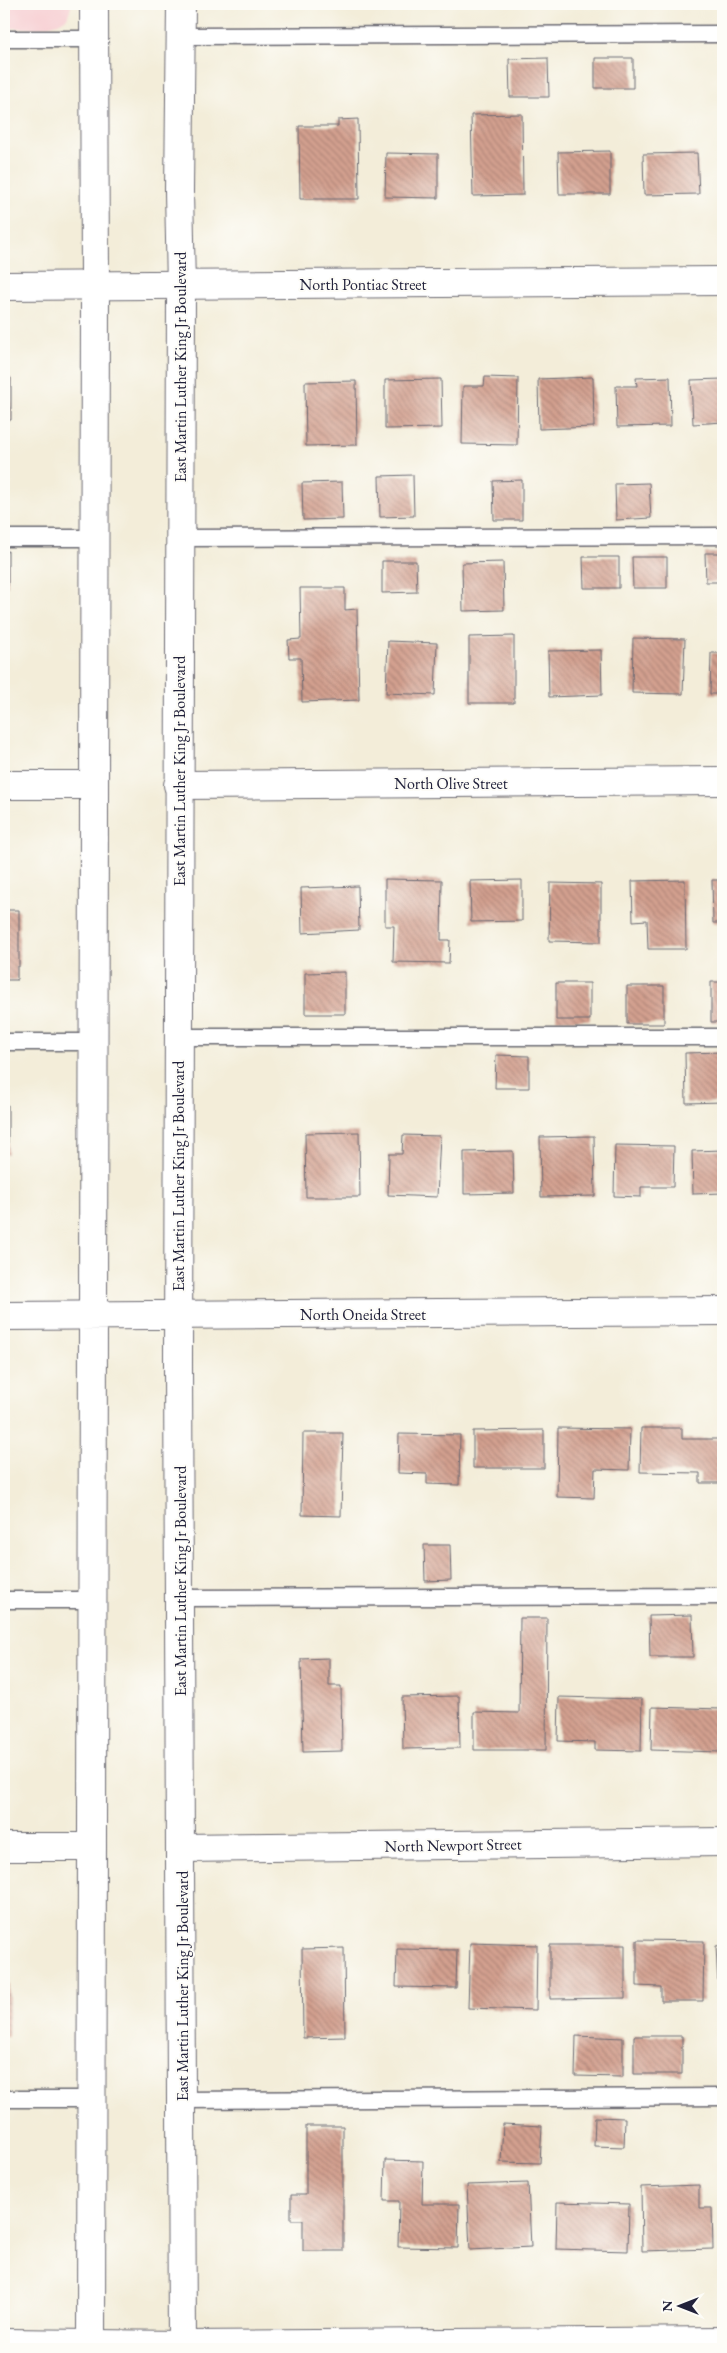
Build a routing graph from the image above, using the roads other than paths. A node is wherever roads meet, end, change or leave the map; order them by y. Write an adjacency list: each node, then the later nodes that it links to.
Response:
1 (94, 4): 6 (main road)
2 (181, 4): 4 (main road, East Martin Luther King Jr Boulevard)
3 (723, 34): 4 (lane)
4 (181, 36): 10 (main road, East Martin Luther King Jr Boulevard)
5 (4, 39): 6 (lane)
6 (94, 39): 9 (main road)
7 (723, 281): 10 (main road, North Pontiac Street)
8 (4, 286): 9 (main road, North Pontiac Street)
9 (95, 286): 10 (main road, North Pontiac Street); 13 (main road)
10 (181, 287): 14 (main road, East Martin Luther King Jr Boulevard)
11 (723, 536): 14 (lane)
12 (4, 538): 13 (lane)
13 (94, 538): 17 (main road)
14 (180, 538): 18 (main road, East Martin Luther King Jr Boulevard)
15 (723, 781): 18 (main road, North Olive Street)
16 (4, 785): 17 (main road)
17 (93, 785): 22 (main road)
18 (178, 785): 20 (main road, East Martin Luther King Jr Boulevard)
19 (723, 1036): 20 (lane)
20 (178, 1037): 26 (main road, East Martin Luther King Jr Boulevard)
21 (4, 1042): 22 (lane)
22 (93, 1042): 25 (main road)
23 (723, 1311): 26 (main road, North Oneida Street)
24 (4, 1316): 25 (main road, North Oneida Street)
25 (93, 1316): 26 (main road, North Oneida Street); 30 (main road)
26 (178, 1316): 28 (main road, East Martin Luther King Jr Boulevard)
27 (723, 1596): 28 (lane)
28 (180, 1598): 34 (main road, East Martin Luther King Jr Boulevard)
29 (4, 1600): 30 (lane)
30 (92, 1600): 33 (main road)
31 (723, 1842): 34 (main road, North Newport Street)
32 (4, 1847): 33 (main road)
33 (92, 1847): 37 (main road)
34 (182, 1848): 38 (main road, East Martin Luther King Jr Boulevard)
35 (723, 2097): 38 (lane)
36 (4, 2099): 37 (lane)
37 (91, 2099): 41 (main road)
38 (182, 2100): 42 (main road, East Martin Luther King Jr Boulevard)
39 (723, 2341): 42 (main road)
40 (4, 2343): 41 (main road)
41 (91, 2346): 42 (main road)
42 (182, 2347)

